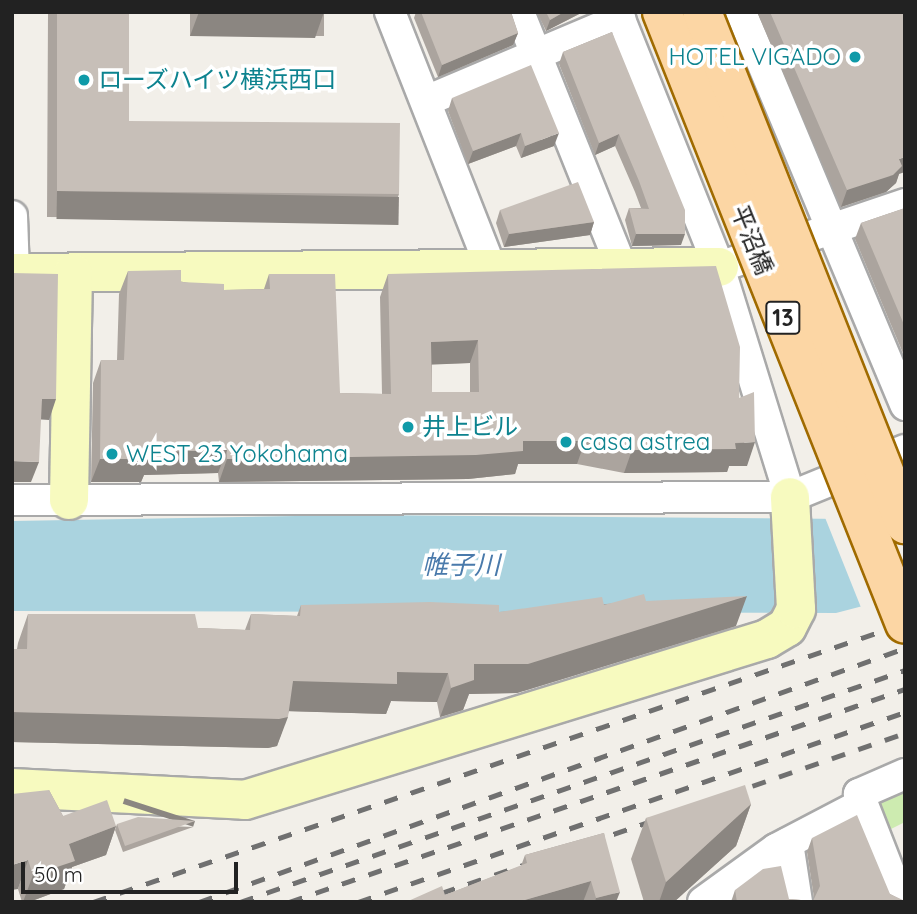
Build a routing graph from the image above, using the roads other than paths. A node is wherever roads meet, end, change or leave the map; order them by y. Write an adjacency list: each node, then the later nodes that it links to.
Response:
1 (390, 12): 8 (street)
2 (519, 12): 7 (street)
3 (662, 12): 23 (main road, 平沼橋 / 13, bridge)
4 (702, 12): 22 (main road, 平沼橋 / 13, bridge)
5 (741, 12): 11 (street)
6 (618, 15): 7 (street); 12 (street)
7 (536, 55): 8 (street); 13 (street)
8 (426, 101): 14 (street)
9 (905, 204): 11 (street)
10 (12, 216): 15 (street)
11 (832, 234): 12 (street); 17 (street)
12 (719, 267): 13 (street); 19 (street)
13 (622, 268): 14 (street)
14 (491, 269): 16 (street)
15 (13, 273): 16 (street)
16 (73, 273): 21 (street)
17 (905, 405)
18 (905, 450): 19 (street)
19 (790, 497): 21 (street); 25 (street)
20 (12, 500): 21 (street)
21 (69, 500)
22 (905, 524)
23 (905, 624)
24 (905, 774): 26 (street)
25 (12, 788)
26 (862, 804): 27 (street); 30 (street)
27 (788, 842): 28 (street); 29 (street)
28 (703, 902)
29 (797, 902)
30 (901, 902)

